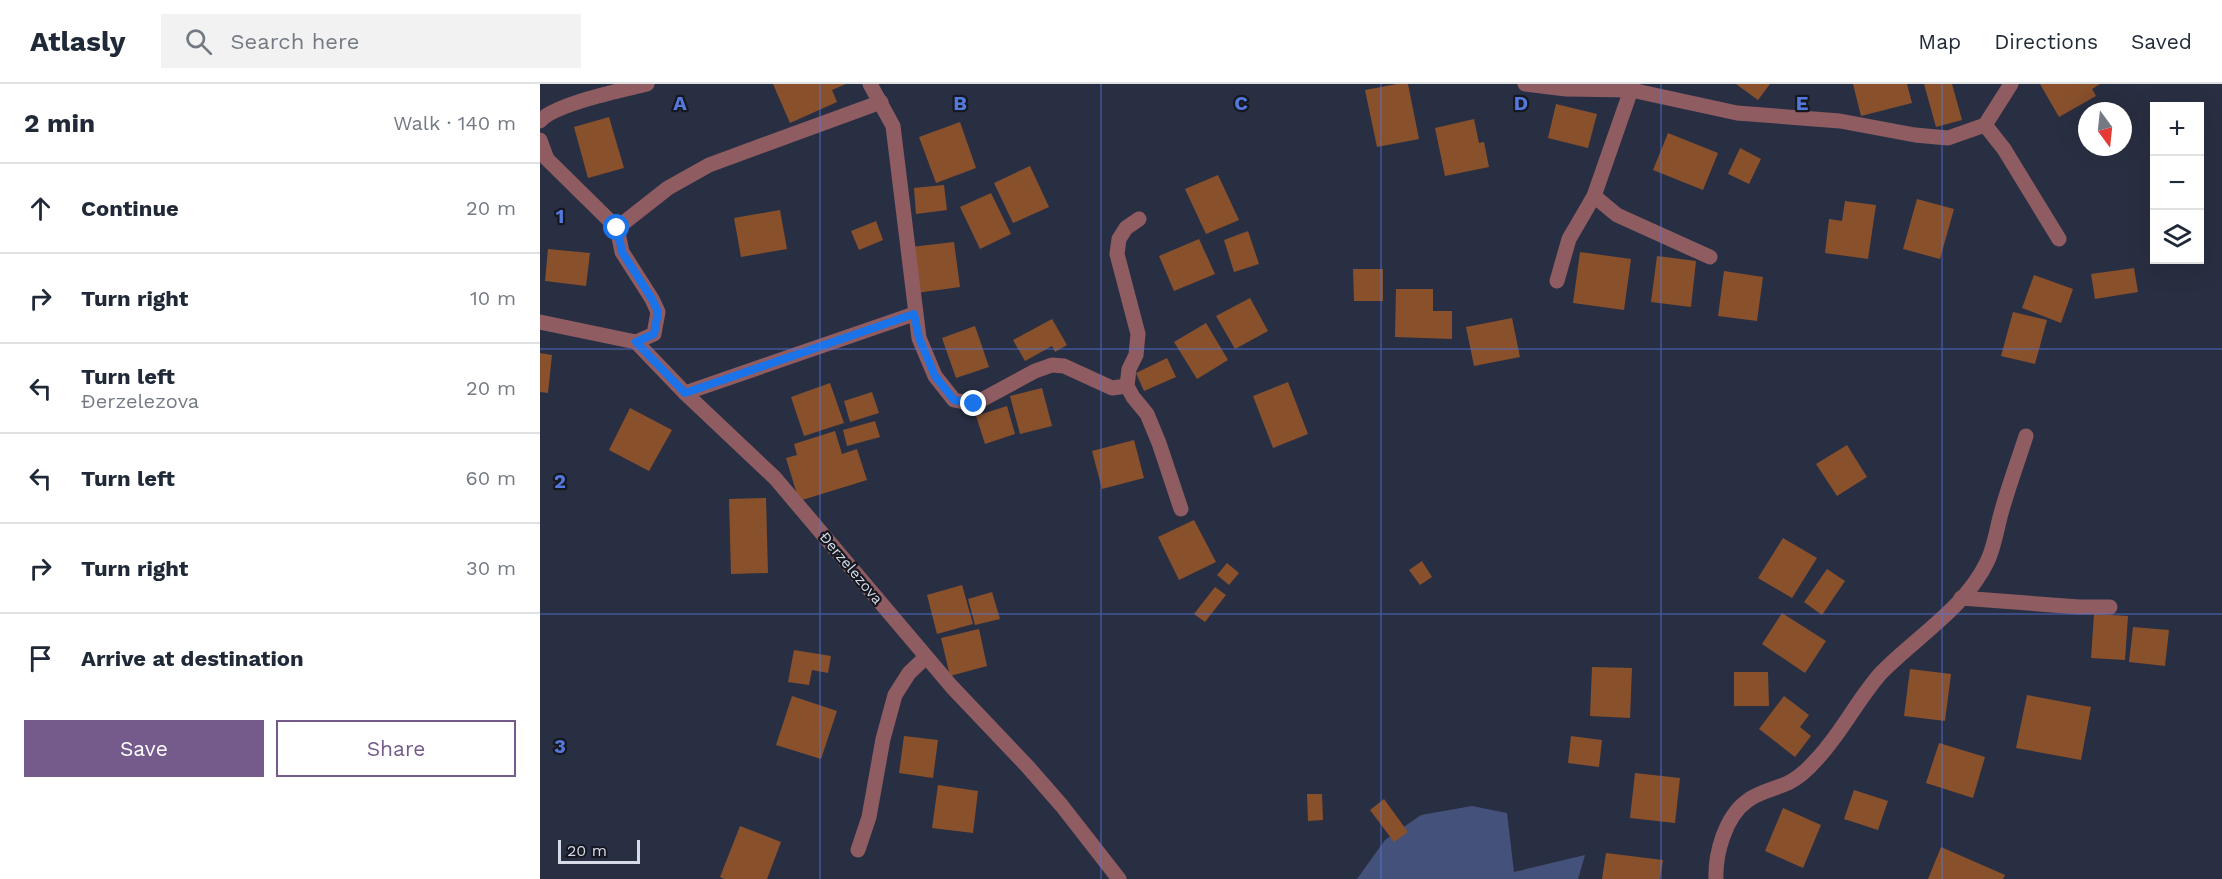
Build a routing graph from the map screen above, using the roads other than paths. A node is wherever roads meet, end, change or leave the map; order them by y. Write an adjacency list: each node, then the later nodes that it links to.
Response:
1 (647, 84): 7 (street)
2 (870, 84): 6 (street)
3 (1525, 84): 5 (street)
4 (2012, 84): 8 (street)
5 (1631, 90): 8 (street); 10 (street)
6 (881, 102): 12 (street); 16 (street)
7 (540, 121)
8 (1985, 125): 13 (street)
9 (540, 140): 12 (street)
10 (1594, 196): 14 (street); 15 (street)
11 (1139, 219): 19 (street)
12 (617, 228): 18 (street)
13 (2059, 239)
14 (1710, 256)
15 (1557, 281)
16 (914, 314): 19 (street); 20 (street)
17 (540, 322): 18 (street)
18 (636, 342): 20 (street, Đerzelezova)
19 (1127, 386): 22 (street)
20 (685, 393): 25 (street, Đerzelezova)
21 (2026, 436): 23 (street)
22 (1181, 509)
23 (1961, 598): 24 (street); 28 (street)
24 (2110, 607)
25 (926, 657): 26 (street); 27 (street, Đerzelezova)
26 (858, 850)
27 (1119, 879)
28 (1716, 879)

